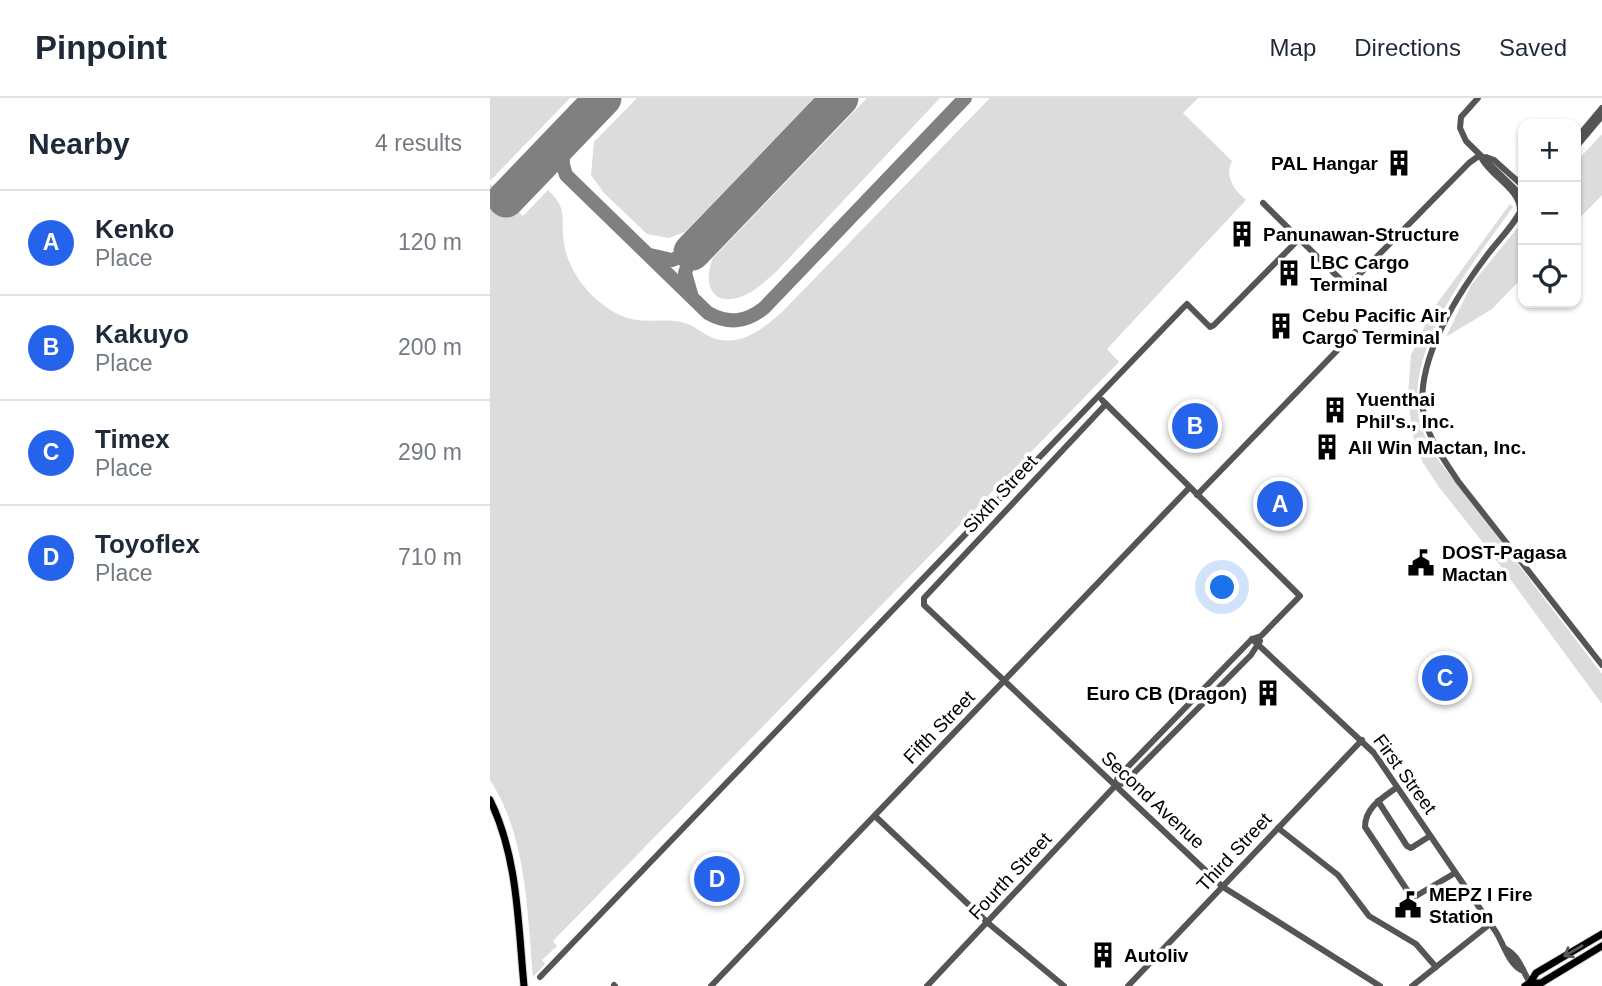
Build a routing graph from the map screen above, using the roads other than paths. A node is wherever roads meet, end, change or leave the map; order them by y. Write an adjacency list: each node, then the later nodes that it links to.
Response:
1 (1478, 98): 6 (street)
2 (1602, 108): 4 (street)
3 (1602, 116): 5 (street)
4 (1581, 133)
5 (1581, 141)
6 (1480, 155): 7 (street); 8 (street); 9 (street); 12 (street)
7 (1519, 182)
8 (1518, 192)
9 (1518, 199)
10 (1262, 203): 12 (street)
11 (1518, 214): 22 (street)
12 (1299, 239): 45 (street)
13 (1355, 332): 15 (street)
14 (1189, 488): 15 (street); 16 (street, Sixth Street); 24 (street, Fifth Street)
15 (1196, 495): 17 (street, Fourth Street)
16 (926, 608): 24 (street, Second Avenue)
17 (1261, 636): 18 (street, Fourth Street); 19 (street, Fourth Street)
18 (1252, 639): 19 (street, First Street); 20 (street, Fourth Street)
19 (1259, 645): 21 (street, Fourth Street); 30 (street, First Street)
20 (1244, 648): 21 (street); 23 (street, Fourth Street)
21 (1251, 654): 25 (street, Fourth Street)
22 (1602, 665)
23 (1214, 678): 25 (street); 26 (street, Fourth Street)
24 (1004, 682): 31 (street, Second Avenue); 35 (street, Fifth Street)
25 (1221, 685): 27 (street, Fourth Street)
26 (1188, 705): 27 (street); 28 (street, Fourth Street)
27 (1195, 712): 29 (street, Fourth Street)
28 (1164, 730): 29 (street); 31 (street, Fourth Street)
29 (1171, 735): 31 (street, Fourth Street)
30 (1362, 740): 32 (street, First Street); 36 (street, Third Street)
31 (1115, 786): 39 (street, Second Avenue); 40 (street, Fourth Street)
32 (1396, 788): 34 (street); 37 (street, First Street)
33 (490, 800): 47 (main road)
34 (1378, 801): 37 (street); 38 (street)
35 (875, 816): 40 (street); 48 (street, Fifth Street)
36 (1278, 828): 39 (street, Third Street); 44 (street)
37 (1430, 836): 38 (street, First Street)
38 (1455, 873): 41 (street, First Street)
39 (1223, 887): 51 (street, Third Street); 52 (street, Second Avenue)
40 (988, 923): 49 (street, Fourth Street); 50 (street)
41 (1490, 924): 44 (street); 46 (street, First Street)
42 (1602, 934): 46 (main road, one-way to 46)
43 (1602, 946): 46 (main road)
44 (1436, 967): 53 (street)
45 (540, 977)
46 (1528, 984)
47 (524, 986)
48 (711, 986)
49 (927, 986)
50 (1064, 986)
51 (1128, 986)
52 (1380, 986)
53 (1412, 986)

